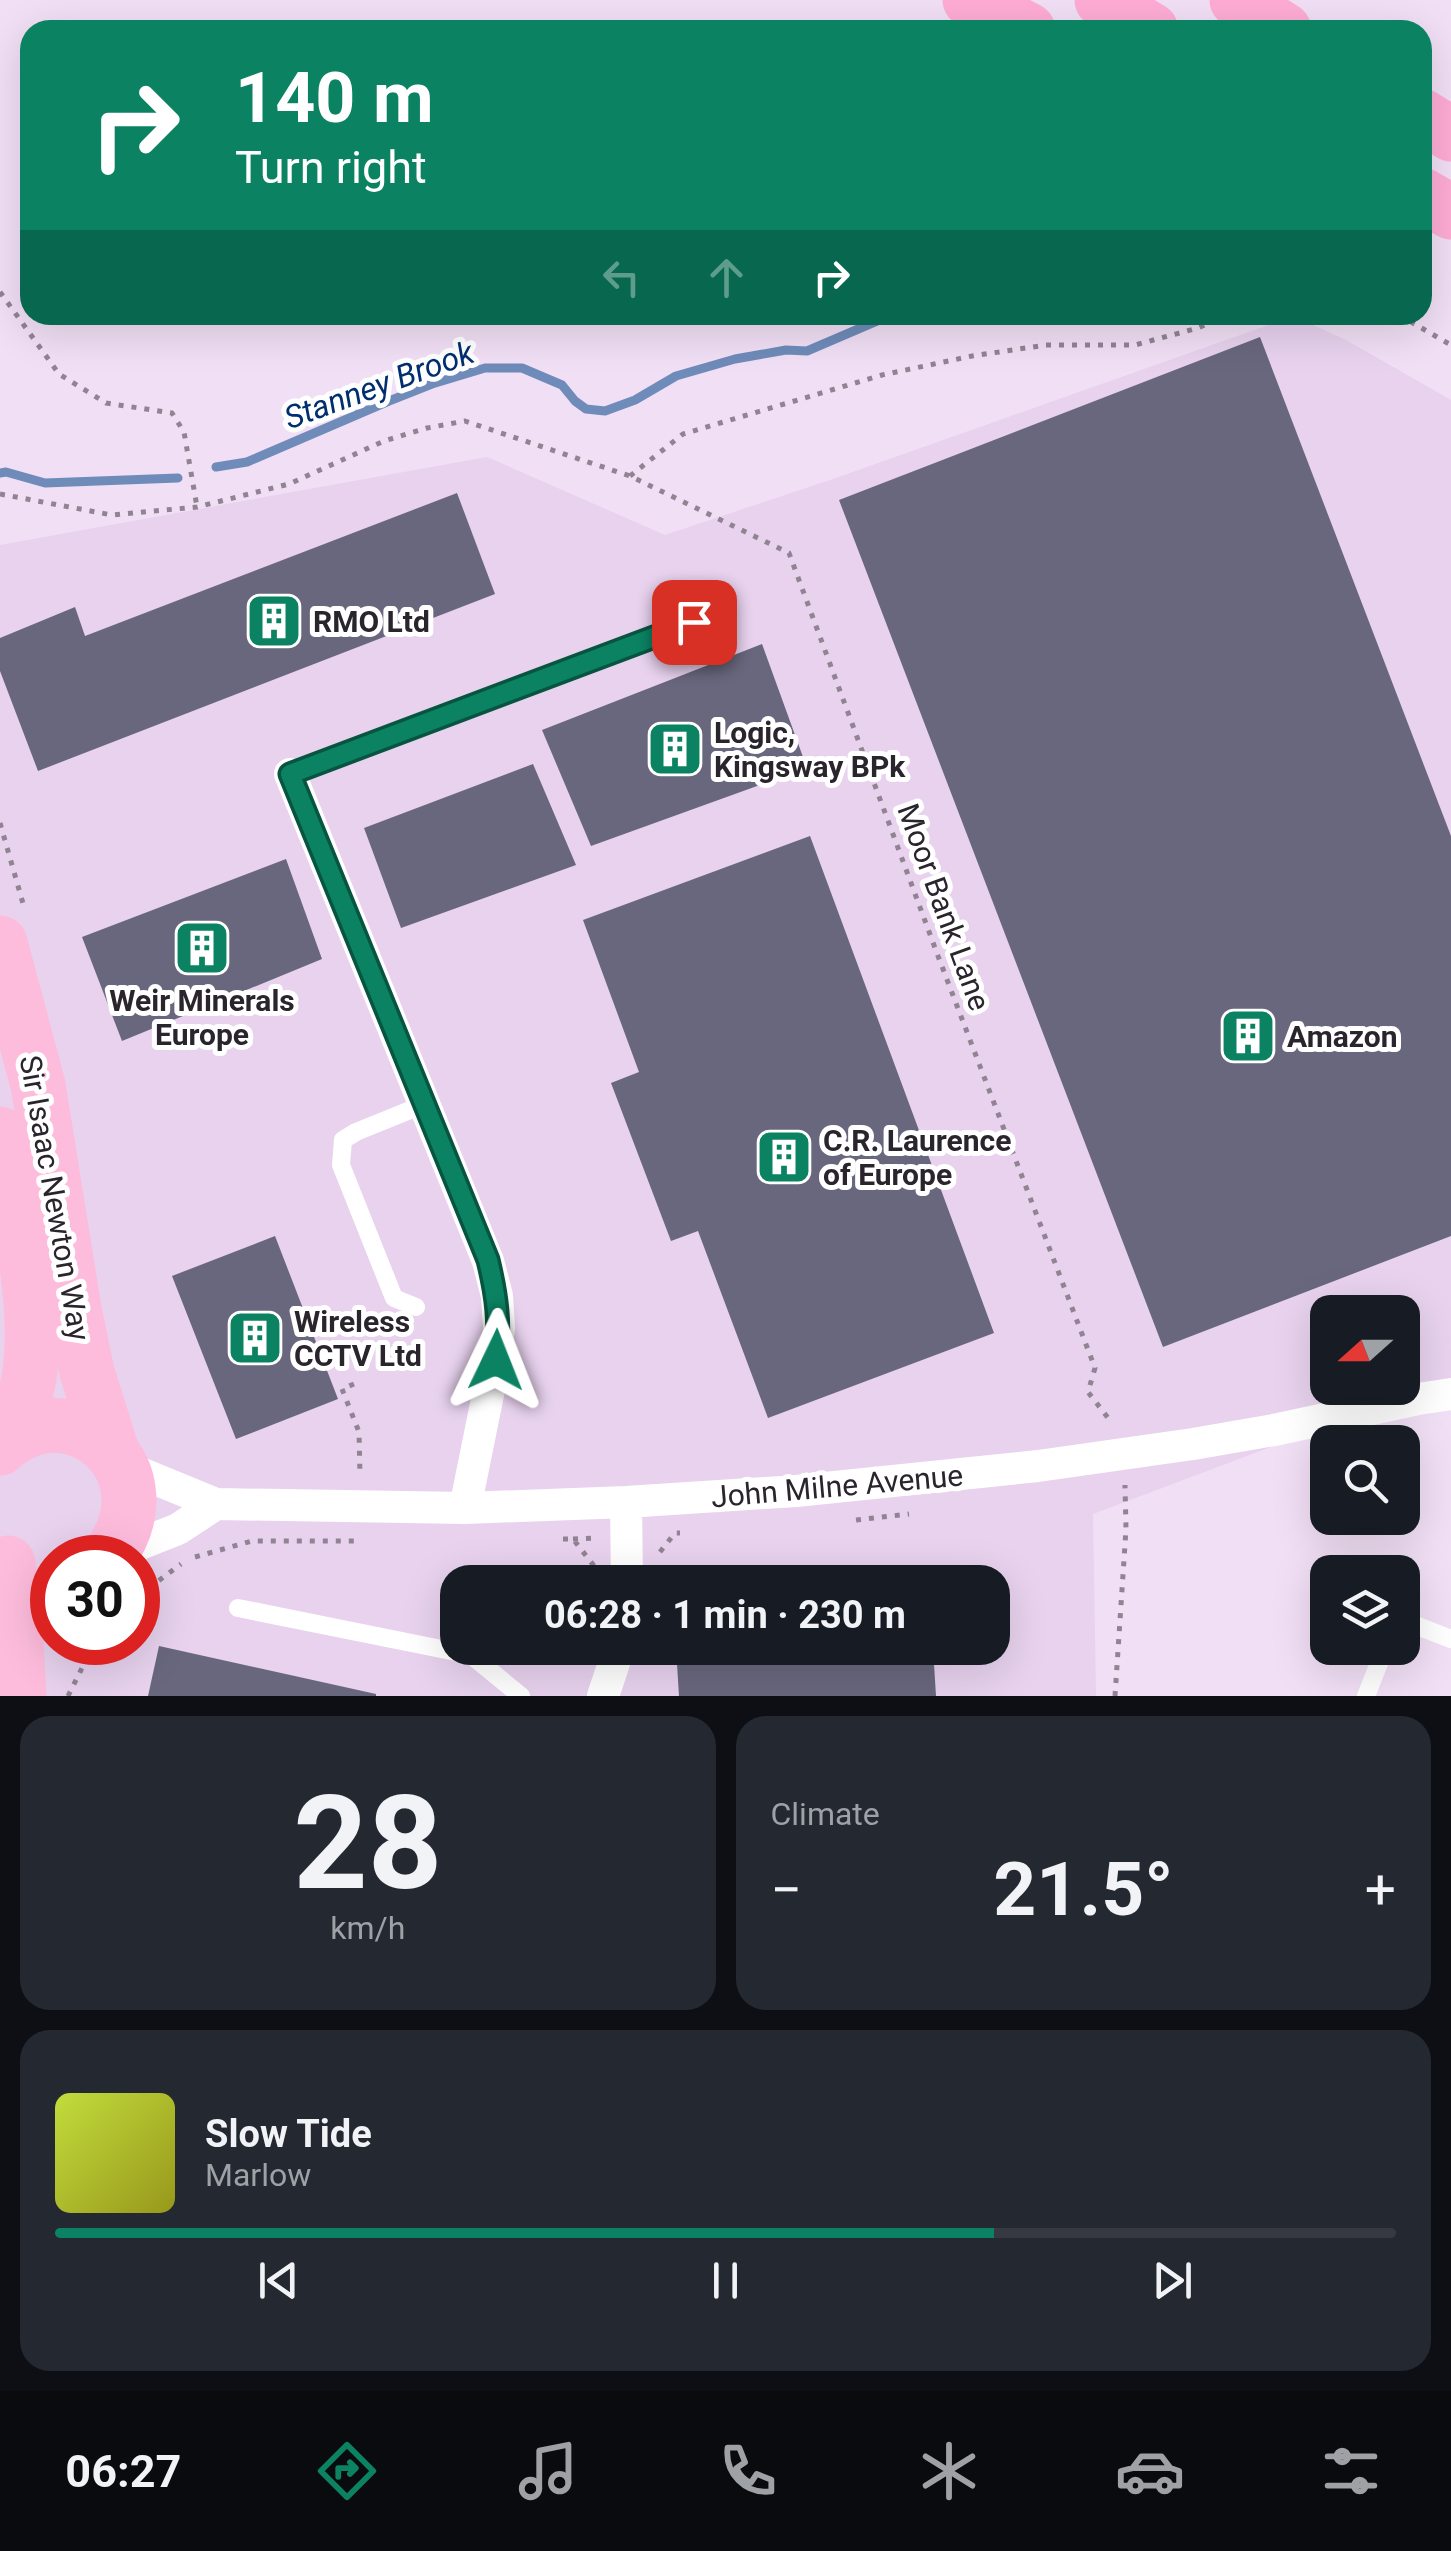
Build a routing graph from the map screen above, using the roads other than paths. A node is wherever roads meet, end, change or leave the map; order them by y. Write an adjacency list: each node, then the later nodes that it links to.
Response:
1 (970, 0): 4 (highway)
2 (1102, 0): 5 (highway)
3 (1237, 0): 6 (highway)
4 (1009, 20)
5 (1135, 20)
6 (1268, 20)
7 (694, 622): 8 (lane)
8 (290, 774): 10 (street)
9 (0, 943): 15 (highway, Sir Isaac Newton Way)
10 (424, 1104): 12 (lane); 18 (street)
11 (0, 1134): 14 (highway, Sir Isaac Newton Way)
12 (416, 1307)
13 (1451, 1394): 16 (street, John Milne Avenue)
14 (2, 1445): 15 (highway)
15 (117, 1459): 17 (street, John Milne Avenue); 19 (highway, Sir Isaac Newton Way)
16 (626, 1502): 18 (street, John Milne Avenue); 21 (street)
17 (216, 1504): 18 (street, John Milne Avenue); 20 (street)
18 (465, 1508)
19 (123, 1535)
20 (160, 1536)
21 (627, 1565)
22 (20, 1566): 29 (highway)
23 (238, 1608): 30 (lane)
24 (1420, 1627): 25 (lane)
25 (1451, 1639)
26 (47, 1665): 29 (highway)
27 (614, 1665): 31 (street)
28 (1378, 1665): 32 (lane)
29 (35, 1695)
30 (521, 1696)
31 (604, 1696)
32 (1366, 1696)

